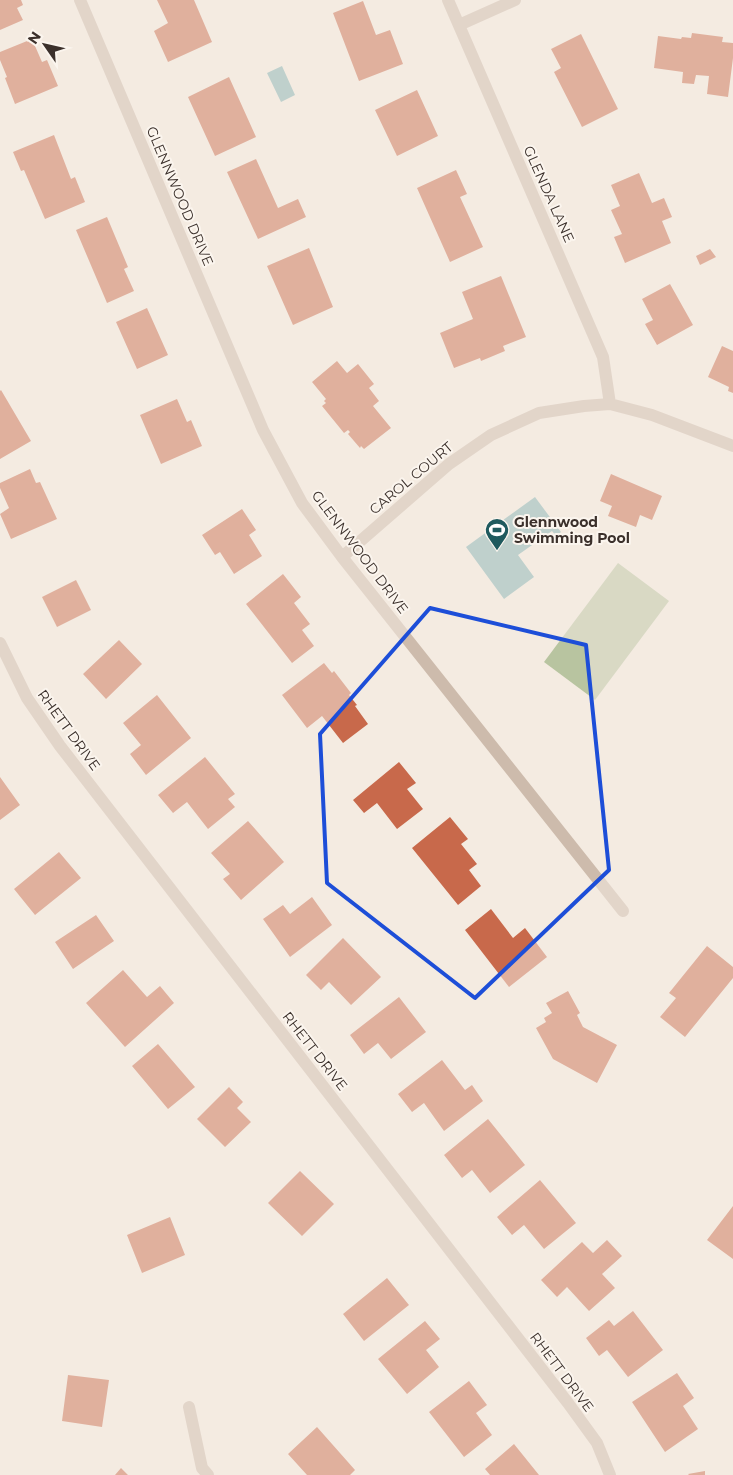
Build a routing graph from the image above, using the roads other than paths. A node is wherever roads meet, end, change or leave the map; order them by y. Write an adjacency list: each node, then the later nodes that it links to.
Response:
1 (80, 0): 7 (street, GLENNWOOD DRIVE)
2 (448, 0): 4 (street, GLENDA LANE)
3 (515, 0): 4 (street)
4 (458, 26): 5 (street, GLENDA LANE)
5 (610, 404): 6 (street, CAROL COURT); 7 (street, CAROL COURT)
6 (733, 446)
7 (342, 556): 9 (street, GLENNWOOD DRIVE)
8 (0, 642): 12 (street, RHETT DRIVE)
9 (623, 911)
10 (188, 1407): 11 (street)
11 (208, 1475)
12 (610, 1475)

